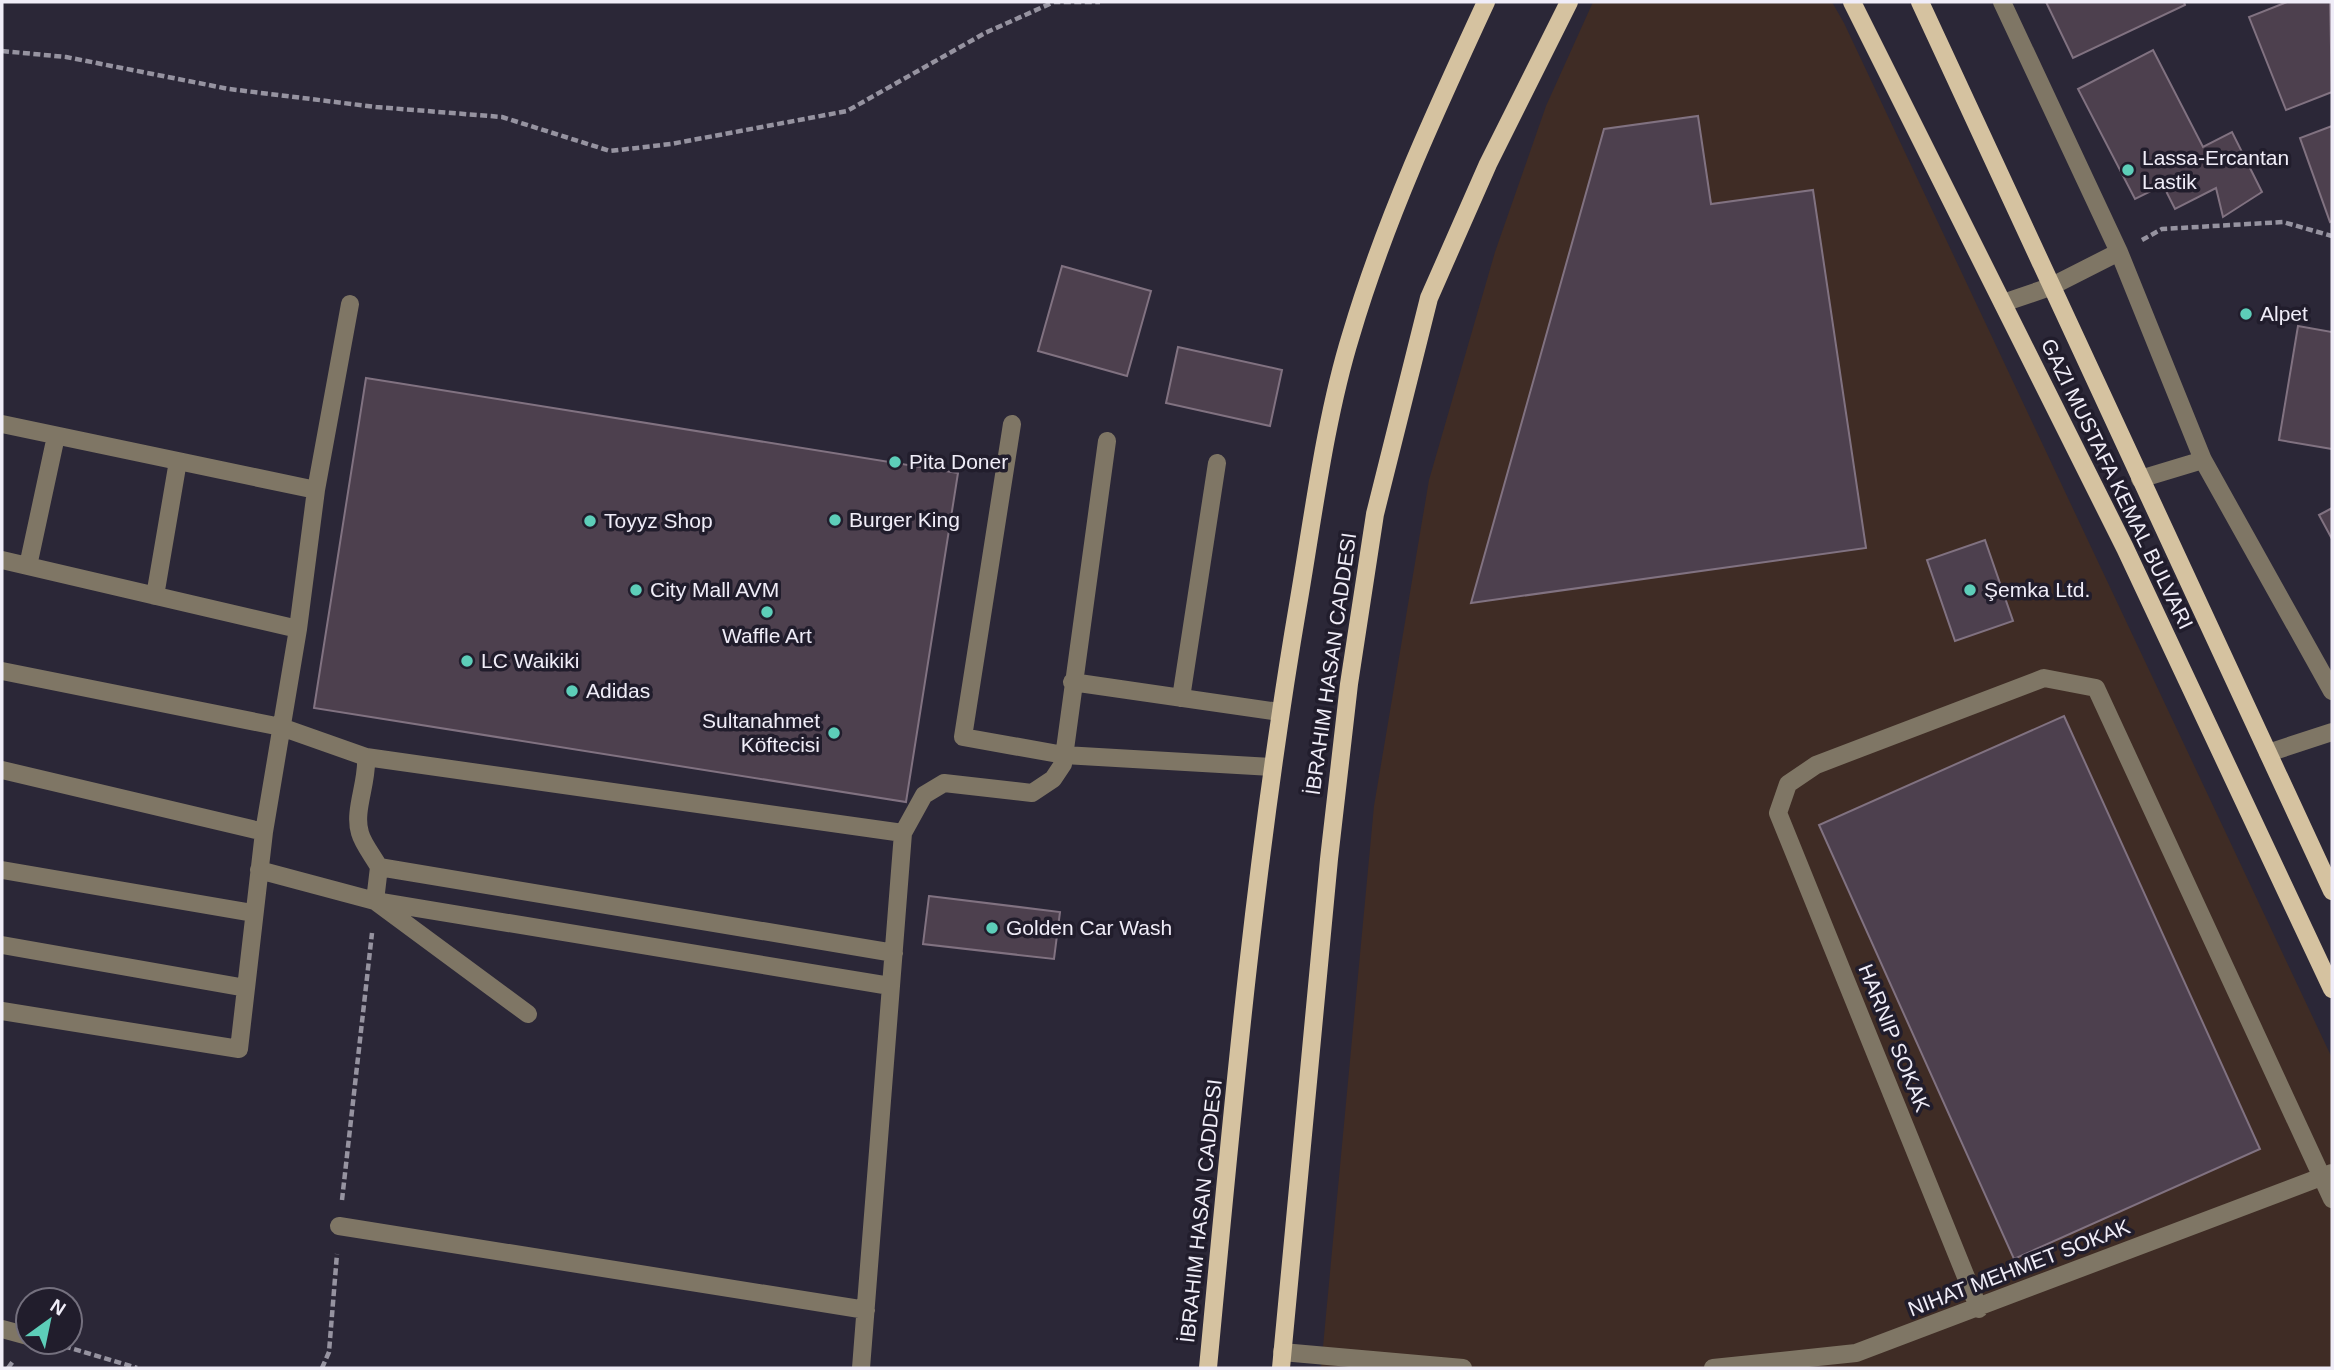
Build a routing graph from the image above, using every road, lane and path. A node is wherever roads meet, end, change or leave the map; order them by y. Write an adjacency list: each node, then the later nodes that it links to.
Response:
1 (1101, 2): 7 (path)
2 (1486, 2): 30 (main road, İBRAHIM HASAN CADDESI)
3 (1569, 2): 59 (main road, İBRAHIM HASAN CADDESI)
4 (1852, 2): 11 (main road)
5 (1920, 2): 10 (main road)
6 (2002, 2): 9 (street)
7 (2, 51)
8 (2332, 236): 9 (path)
9 (2119, 252): 10 (street); 17 (street)
10 (2050, 287): 11 (street); 20 (main road)
11 (2003, 303): 50 (main road)
12 (350, 304): 21 (street)
13 (2, 424): 15 (street)
14 (1012, 424): 34 (street)
15 (56, 436): 18 (street); 23 (street)
16 (1107, 441): 27 (street)
17 (2203, 460): 20 (street); 28 (street)
18 (178, 461): 21 (street); 24 (street)
19 (1217, 463): 29 (street)
20 (2140, 479): 33 (main road)
21 (316, 490): 25 (street)
22 (2, 560): 23 (street)
23 (28, 566): 24 (street)
24 (155, 596): 25 (street)
25 (298, 629): 31 (street)
26 (2, 671): 31 (street)
27 (1072, 681): 29 (street); 34 (street)
28 (2332, 691)
29 (1181, 698): 30 (street)
30 (1279, 712): 36 (main road, İBRAHIM HASAN CADDESI)
31 (281, 727): 35 (street); 38 (street)
32 (2332, 732): 33 (street)
33 (2268, 753): 43 (main road)
34 (1064, 755): 36 (street); 39 (street)
35 (366, 757): 39 (street); 40 (street)
36 (1272, 767): 64 (main road, İBRAHIM HASAN CADDESI)
37 (2, 770): 38 (street)
38 (264, 831): 42 (street)
39 (903, 833): 47 (street)
40 (379, 867): 44 (street); 47 (street)
41 (2, 870): 45 (street)
42 (259, 870): 44 (street); 45 (street)
43 (2332, 891)
44 (375, 901): 48 (street); 52 (street); 55 (path)
45 (253, 913): 49 (street)
46 (2, 944): 49 (street)
47 (894, 953): 48 (street)
48 (890, 986): 57 (street)
49 (246, 988): 51 (street)
50 (2332, 989)
51 (2, 1011)
52 (528, 1014)
53 (2327, 1175): 54 (street); 56 (street, NIHAT MEHMET SOKAK); 56 (street)
54 (2332, 1199)
55 (339, 1226): 57 (street); 62 (path)
56 (1979, 1309): 60 (street, NIHAT MEHMET SOKAK)
57 (866, 1310): 63 (street)
58 (84, 1352): 61 (path)
59 (1282, 1360): 65 (street)
60 (1856, 1361): 66 (street, NIHAT MEHMET SOKAK)
61 (137, 1368)
62 (322, 1368)
63 (861, 1368)
64 (1208, 1368)
65 (1463, 1368)
66 (1713, 1368)

